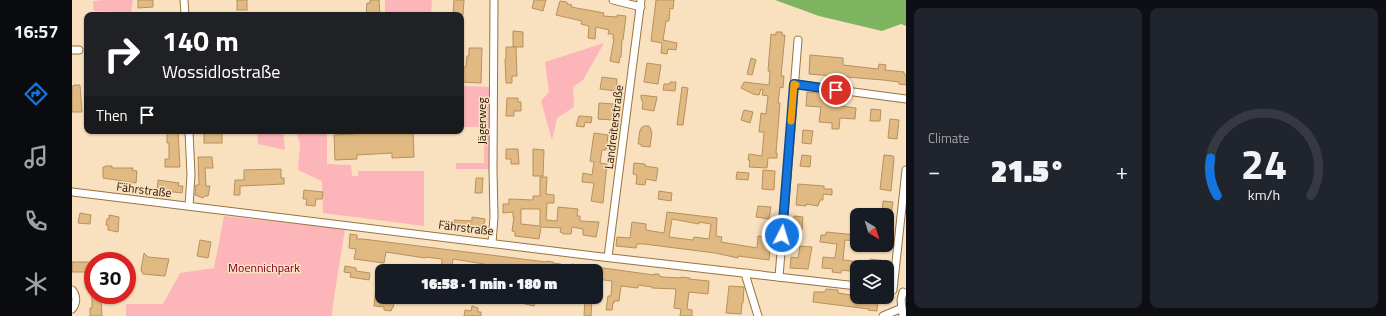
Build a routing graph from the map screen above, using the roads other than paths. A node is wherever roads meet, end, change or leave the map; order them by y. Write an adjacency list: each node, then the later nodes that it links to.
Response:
1 (184, 0): 5 (street)
2 (494, 0): 13 (street, Jägerweg)
3 (613, 0): 4 (street)
4 (641, 4): 14 (street, Landreiterstraße)
5 (185, 12)
6 (798, 40): 7 (street)
7 (794, 84): 8 (street); 17 (street)
8 (906, 99)
9 (189, 134): 12 (street)
10 (906, 170): 15 (street)
11 (72, 192): 12 (street, Fährstraße)
12 (189, 206): 13 (street, Fährstraße)
13 (492, 243): 14 (street, Fährstraße)
14 (608, 257): 16 (street, Fährstraße)
15 (894, 260)
16 (747, 273): 17 (street, Fährstraße); 24 (street)
17 (779, 277): 18 (street, Fährstraße)
18 (850, 285)
19 (72, 290): 23 (street)
20 (894, 291): 21 (street)
21 (904, 292): 22 (street)
22 (902, 308): 25 (street); 26 (street)
23 (72, 309)
24 (757, 316)
25 (883, 316)
26 (903, 316)

